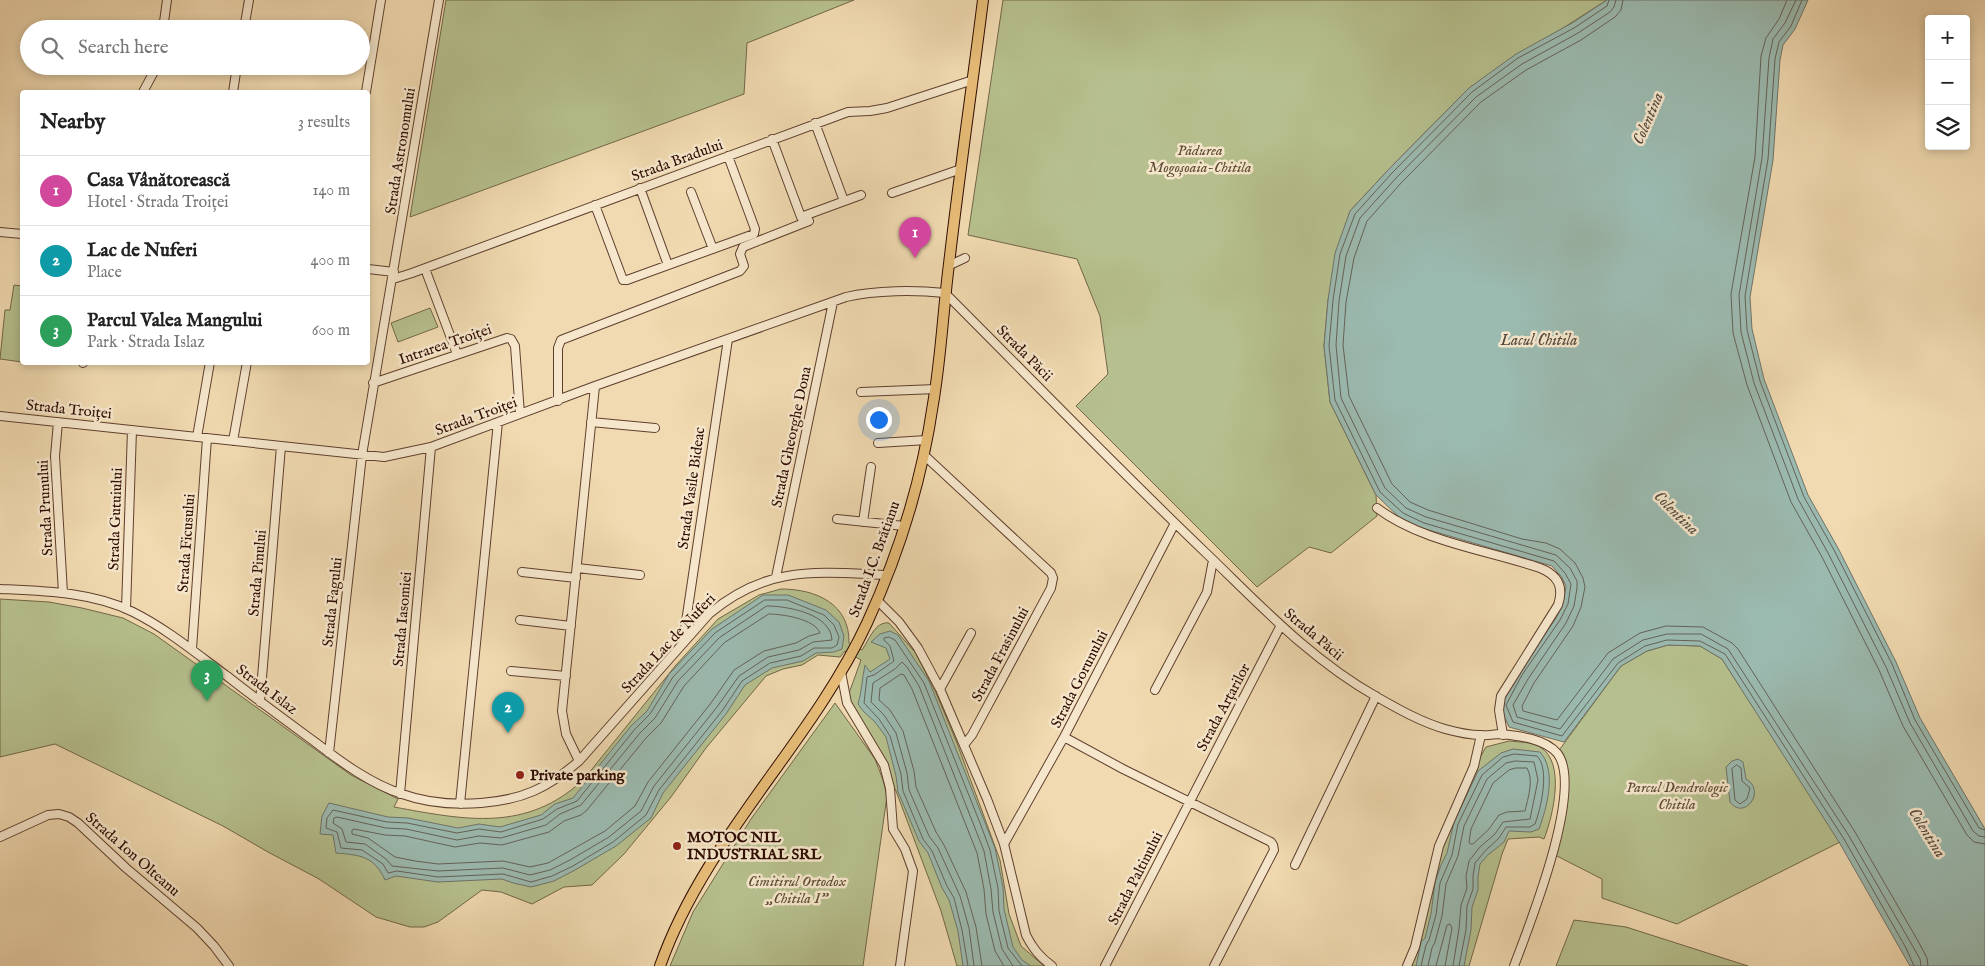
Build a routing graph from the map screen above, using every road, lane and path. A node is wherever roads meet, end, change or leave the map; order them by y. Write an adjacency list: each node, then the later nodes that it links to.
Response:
1 (167, 0): 6 (street)
2 (249, 0): 7 (street)
3 (381, 0): 8 (street)
4 (439, 0): 35 (street, Strada Astronomului)
5 (983, 0): 12 (main road, Strada I.C. Brătianu)
6 (164, 20)
7 (246, 20)
8 (370, 67)
9 (152, 75): 13 (street)
10 (236, 75): 14 (street)
11 (369, 75): 15 (street)
12 (973, 80): 16 (street, Strada Bradului); 19 (main road, Strada I.C. Brătianu)
13 (144, 90)
14 (233, 90)
15 (366, 90)
16 (815, 123): 17 (street, Strada Bradului); 24 (street)
17 (772, 139): 18 (street, Strada Bradului); 24 (street)
18 (728, 156): 20 (street, Strada Bradului); 29 (street)
19 (961, 169): 22 (street); 32 (main road, Strada I.C. Brătianu)
20 (640, 188): 25 (street, Strada Bradului); 31 (street)
21 (691, 192): 29 (street)
22 (892, 194)
23 (861, 195): 24 (street)
24 (844, 201)
25 (595, 205): 31 (street); 35 (street, Strada Bradului)
26 (809, 221): 46 (street)
27 (0, 232): 28 (street)
28 (20, 234)
29 (713, 249): 31 (street)
30 (965, 258): 32 (street)
31 (668, 265)
32 (948, 266): 36 (main road, Strada I.C. Brătianu)
33 (370, 269): 35 (street)
34 (427, 274): 39 (street)
35 (393, 275): 42 (street, Strada Astronomului)
36 (945, 293): 37 (street, Strada Troiței); 44 (main road, Strada I.C. Brătianu); 67 (street, Strada Păcii)
37 (833, 302): 38 (street, Strada Troiței); 74 (street, Strada Gheorghe Dona)
38 (728, 339): 43 (street, Strada Troiței); 84 (street, Strada Vasile Bideac)
39 (457, 354): 42 (street, Intrarea Troiței); 47 (street, Intrarea Troiței)
40 (209, 365): 54 (street)
41 (246, 365): 56 (street)
42 (373, 383): 61 (street, Strada Astronomului)
43 (595, 386): 46 (street, Strada Troiței); 51 (street)
44 (936, 388): 45 (street); 57 (main road, Strada I.C. Brătianu)
45 (861, 392)
46 (558, 401): 47 (street, Strada Troiței)
47 (520, 414): 50 (street, Strada Troiței)
48 (0, 416): 49 (street, Strada Troiței)
49 (58, 422): 53 (street, Strada Troiței); 77 (street, Strada Prunului)
50 (498, 422): 60 (street, Strada Troiței); 101 (street)
51 (592, 422): 52 (street); 70 (street)
52 (655, 428)
53 (132, 430): 54 (street, Strada Troiței); 79 (street, Strada Gutuiului)
54 (197, 437): 55 (street, Strada Troiței)
55 (207, 438): 56 (street, Strada Troiței); 85 (street, Strada Ficusului)
56 (232, 440): 59 (street, Strada Troiței)
57 (927, 440): 58 (street); 62 (main road, Strada I.C. Brătianu)
58 (878, 443)
59 (281, 446): 61 (street, Strada Troiței); 92 (street, Strada Pinului)
60 (431, 448): 61 (street, Strada Troiței); 99 (street, Strada Iasomiei)
61 (362, 455): 97 (street, Strada Fagului)
62 (924, 455): 68 (main road, Strada I.C. Brătianu); 96 (street, Strada Frasinului)
63 (871, 468): 66 (street)
64 (1377, 508): 93 (street)
65 (838, 519): 66 (street)
66 (863, 522): 68 (street)
67 (1175, 523): 69 (street, Strada Păcii); 95 (street, Strada Gorunului)
68 (904, 526): 73 (main road, Strada I.C. Brătianu)
69 (1213, 560): 81 (street, Strada Păcii); 90 (street)
70 (578, 568): 72 (street); 75 (street)
71 (522, 572): 75 (street)
72 (640, 574)
73 (886, 575): 74 (street, Strada Lac de Nuferi); 78 (main road, Strada I.C. Brătianu)
74 (776, 577): 84 (street, Strada Lac de Nuferi)
75 (576, 578): 82 (street)
76 (0, 589): 77 (street, Strada Islaz)
77 (63, 593): 79 (street, Strada Islaz)
78 (877, 600): 87 (main road, Strada I.C. Brătianu); 89 (street)
79 (126, 609): 85 (street, Strada Islaz)
80 (520, 620): 82 (street)
81 (1281, 625): 91 (street, Strada Păcii); 100 (street, Strada Arțarilor)
82 (571, 626): 88 (street)
83 (971, 633): 89 (street)
84 (683, 642): 98 (street, Strada Lac de Nuferi)
85 (192, 649): 92 (street, Strada Islaz)
86 (511, 670): 88 (street)
87 (841, 672): 106 (main road, Strada I.C. Brătianu); 107 (street)
88 (566, 676): 98 (street)
89 (940, 689): 96 (street)
90 (1155, 690)
91 (1376, 696): 94 (street, Strada Păcii); 104 (street)
92 (260, 702): 97 (street, Strada Islaz)
93 (1504, 735): 94 (street, Strada Păcii); 112 (street, Strada Păcii)
94 (1481, 736): 111 (street)
95 (1064, 737): 100 (street); 103 (street, Strada Gorunului)
96 (964, 744): 103 (street)
97 (329, 753): 99 (street, Strada Islaz)
98 (579, 760): 101 (street, Strada Lac de Nuferi)
99 (400, 794): 101 (street, Strada Lac de Nuferi)
100 (1189, 802): 109 (street, Strada Paltinului); 110 (street)
101 (460, 804)
102 (0, 837): 105 (street, Strada Ion Olteanu)
103 (1004, 844): 108 (street)
104 (1295, 865)
105 (229, 966)
106 (660, 966)
107 (900, 966)
108 (1052, 966)
109 (1105, 966)
110 (1214, 966)
111 (1406, 966)
112 (1514, 966)

